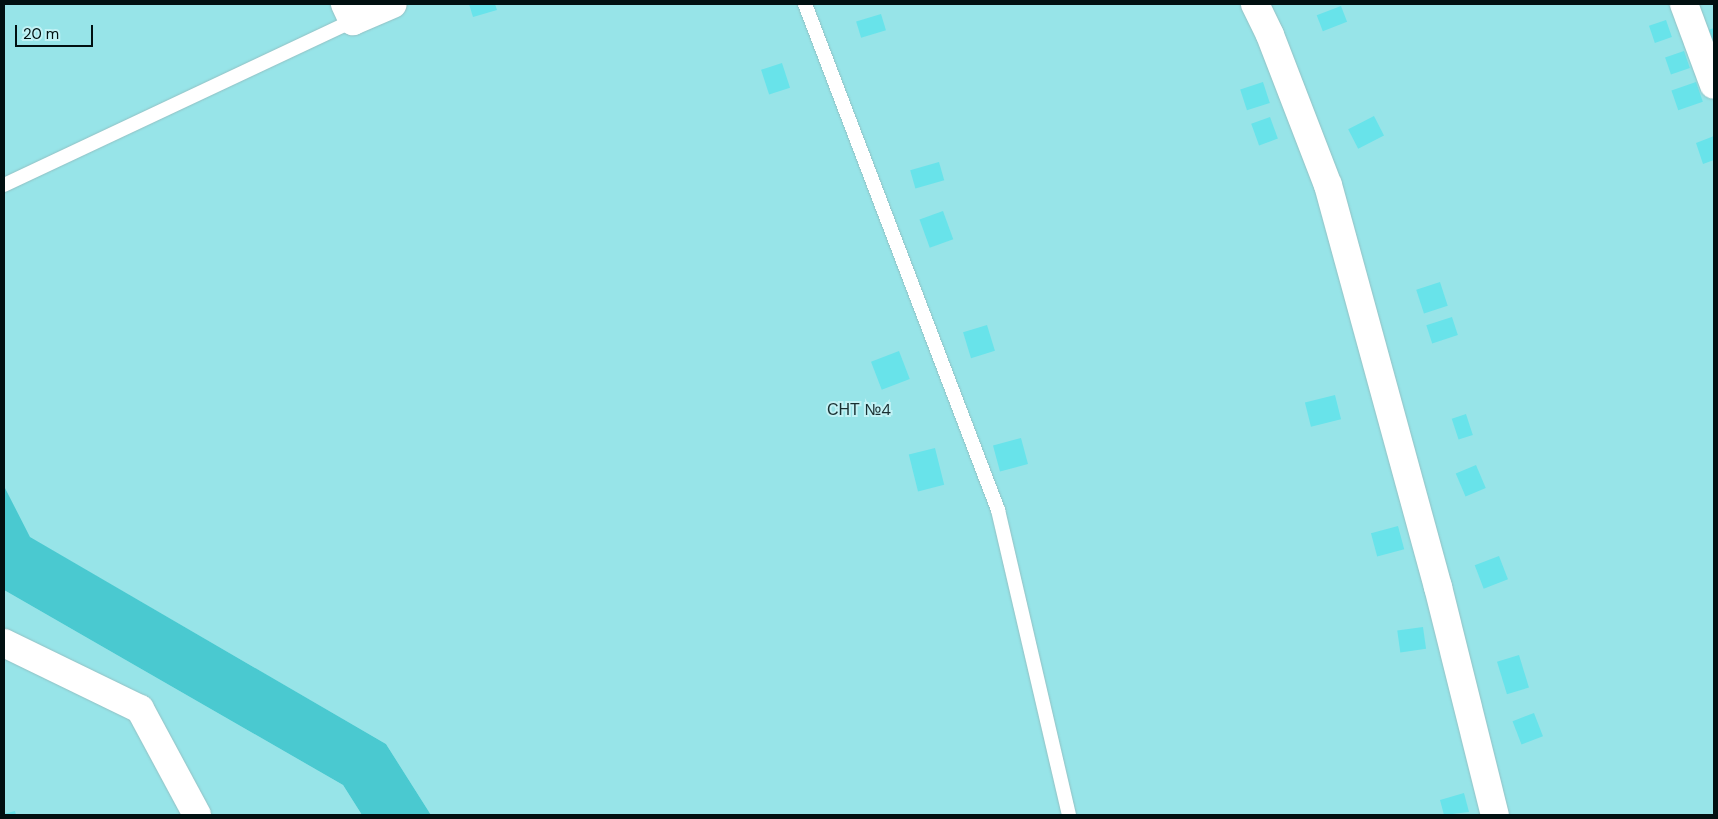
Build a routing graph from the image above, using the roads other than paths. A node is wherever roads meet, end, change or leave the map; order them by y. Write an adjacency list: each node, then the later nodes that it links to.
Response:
1 (393, 4): 5 (street)
2 (804, 4): 10 (lane)
3 (1255, 4): 11 (street)
4 (1684, 4): 6 (street)
5 (349, 12): 7 (lane)
6 (1714, 85)
7 (4, 185)
8 (4, 643): 9 (street)
9 (197, 815)
10 (1069, 815)
11 (1495, 815)

